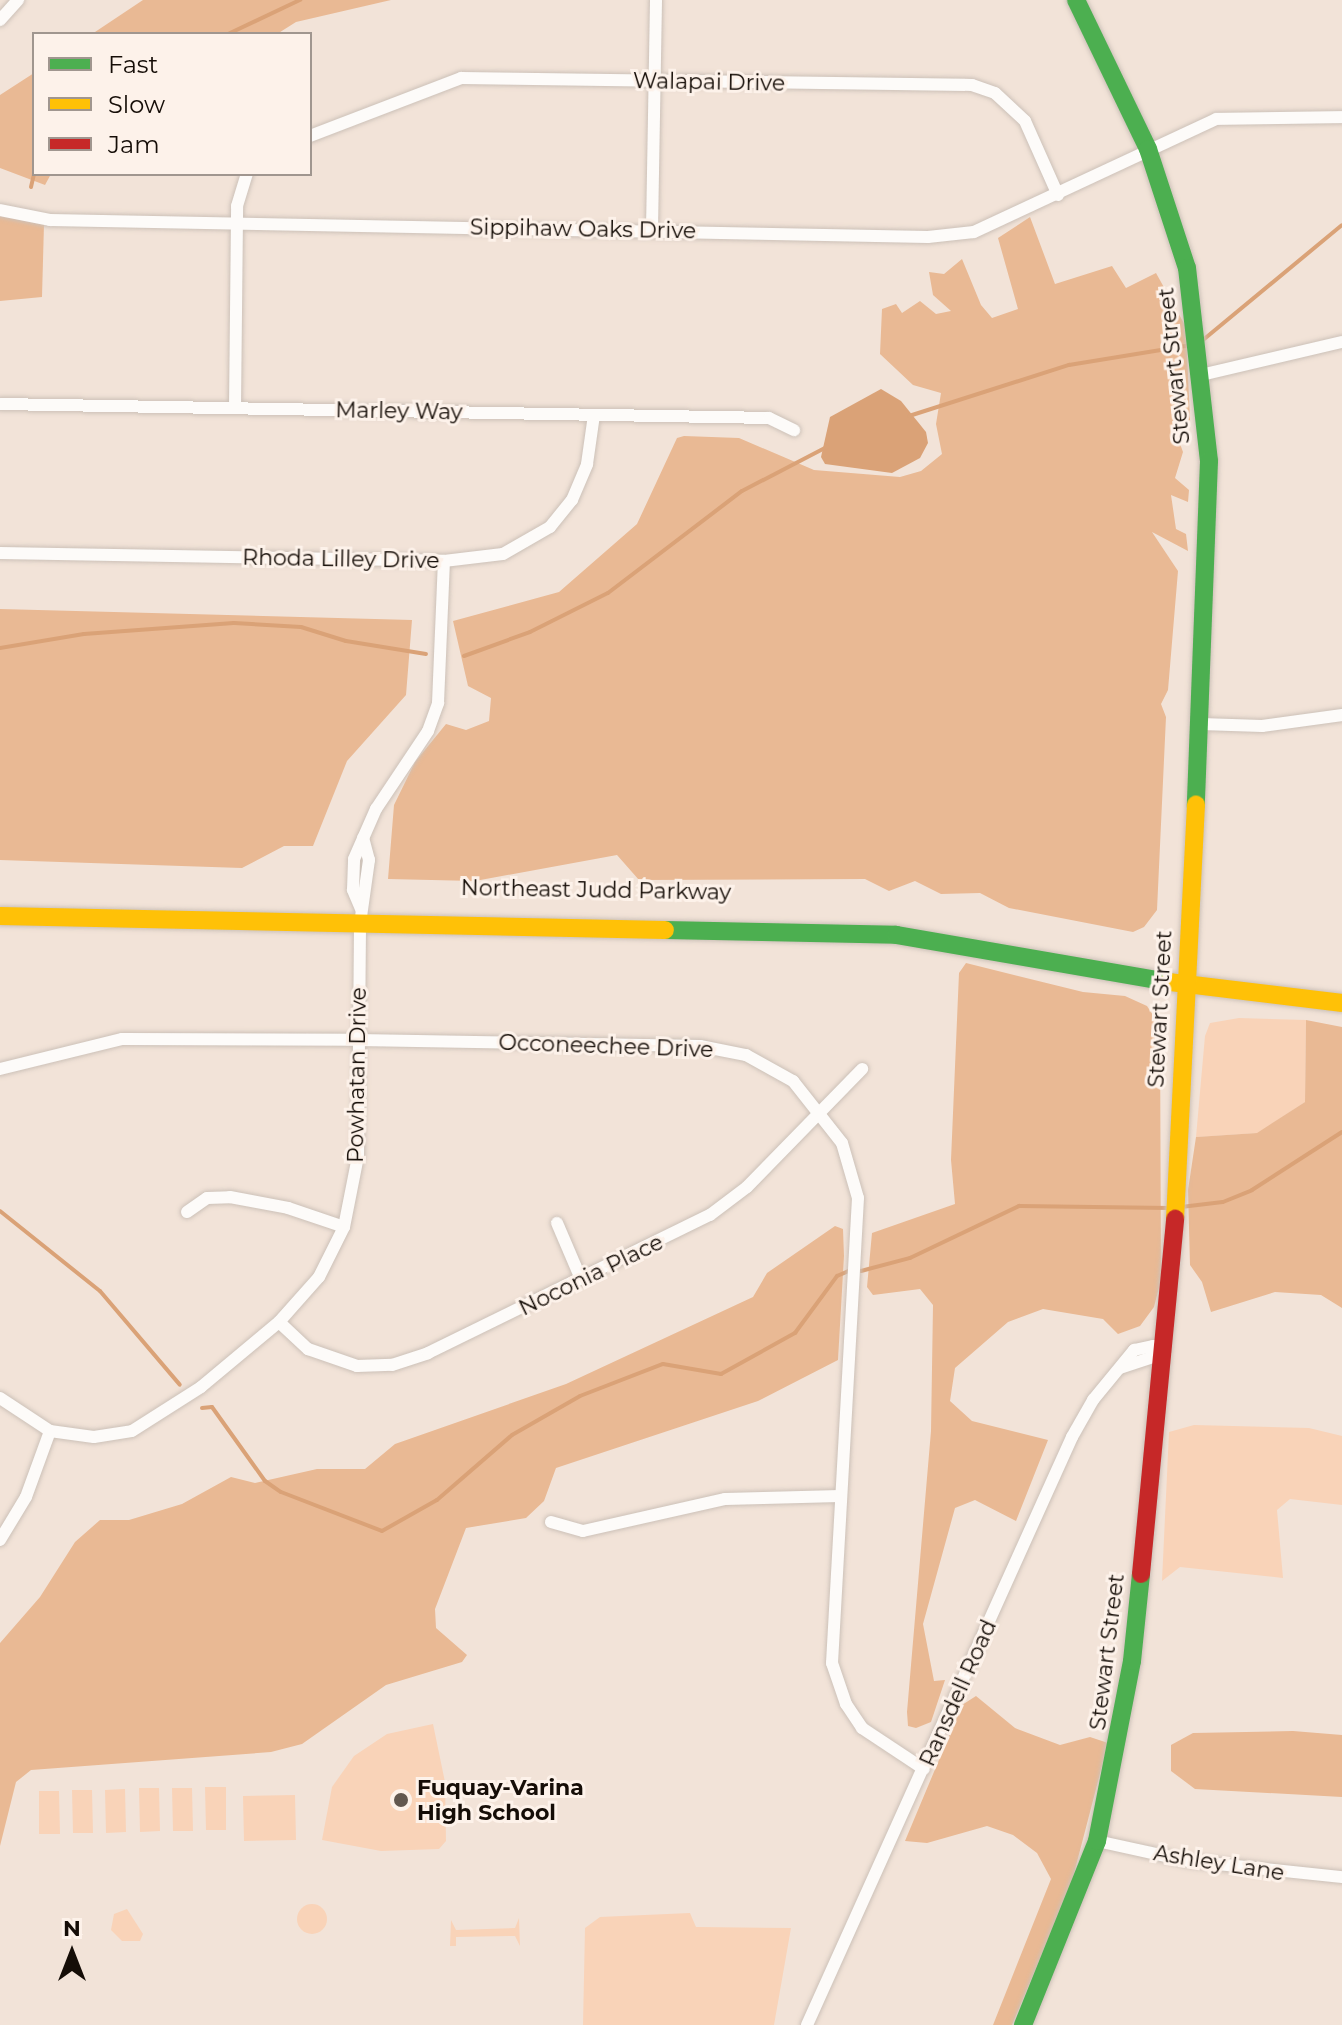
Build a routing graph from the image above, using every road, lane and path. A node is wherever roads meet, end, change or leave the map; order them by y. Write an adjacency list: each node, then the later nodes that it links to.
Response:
1 (18, 0): 4 (street)
2 (656, 0): 5 (street)
3 (1076, 0): 8 (main road, Stewart Street)
4 (0, 20)
5 (656, 82): 7 (street, Walapai Drive); 10 (street, Walapai Drive); 13 (street)
6 (1342, 117): 8 (street, Sippihaw Oaks Drive)
7 (312, 135)
8 (1148, 149): 10 (street, Sippihaw Oaks Drive); 15 (main road, Stewart Street)
9 (246, 176): 12 (street)
10 (1058, 195): 13 (street, Sippihaw Oaks Drive)
11 (0, 210): 12 (street, Sippihaw Oaks Drive)
12 (237, 222): 13 (street, Sippihaw Oaks Drive); 17 (street)
13 (652, 230)
14 (1342, 342): 15 (street)
15 (1201, 375): 23 (main road, Stewart Street)
16 (0, 404): 17 (street, Marley Way)
17 (235, 408): 18 (street, Marley Way)
18 (594, 415): 19 (street, Marley Way); 21 (street, Rhoda Lilley Drive)
19 (794, 430)
20 (0, 553): 21 (street, Rhoda Lilley Drive)
21 (444, 561): 26 (street, Powhatan Drive)
22 (1342, 715): 23 (street)
23 (1201, 724): 27 (main road, Stewart Street)
24 (0, 901): 26 (main road, Northeast Judd Parkway)
25 (0, 916): 26 (main road, Northeast Judd Parkway)
26 (360, 917): 27 (main road, Northeast Judd Parkway); 29 (street, Powhatan Drive)
27 (1185, 980): 28 (main road, Northeast Judd Parkway); 38 (main road, Stewart Street)
28 (1342, 1003)
29 (358, 1040): 30 (street, Occoneechee Drive); 32 (street, Occoneechee Drive); 35 (street, Powhatan Drive)
30 (0, 1069)
31 (862, 1069): 32 (street, Noconia Place)
32 (821, 1111): 36 (street, Noconia Place); 41 (street, Occoneechee Drive)
33 (187, 1212): 35 (street)
34 (557, 1223): 36 (street)
35 (344, 1227): 37 (street, Powhatan Drive)
36 (581, 1279): 37 (street, Noconia Place)
37 (279, 1322): 40 (street, Powhatan Drive)
38 (1165, 1353): 44 (street, Ransdell Road); 45 (main road, Stewart Street)
39 (0, 1398): 40 (street, Powhatan Drive)
40 (50, 1431): 43 (street)
41 (840, 1496): 42 (street); 44 (street, Occoneechee Drive)
42 (551, 1522)
43 (0, 1540)
44 (924, 1769): 47 (street, Ransdell Road)
45 (1097, 1841): 46 (street, Ashley Lane); 48 (main road, Stewart Street)
46 (1342, 1877)
47 (807, 2025)
48 (1023, 2025)

